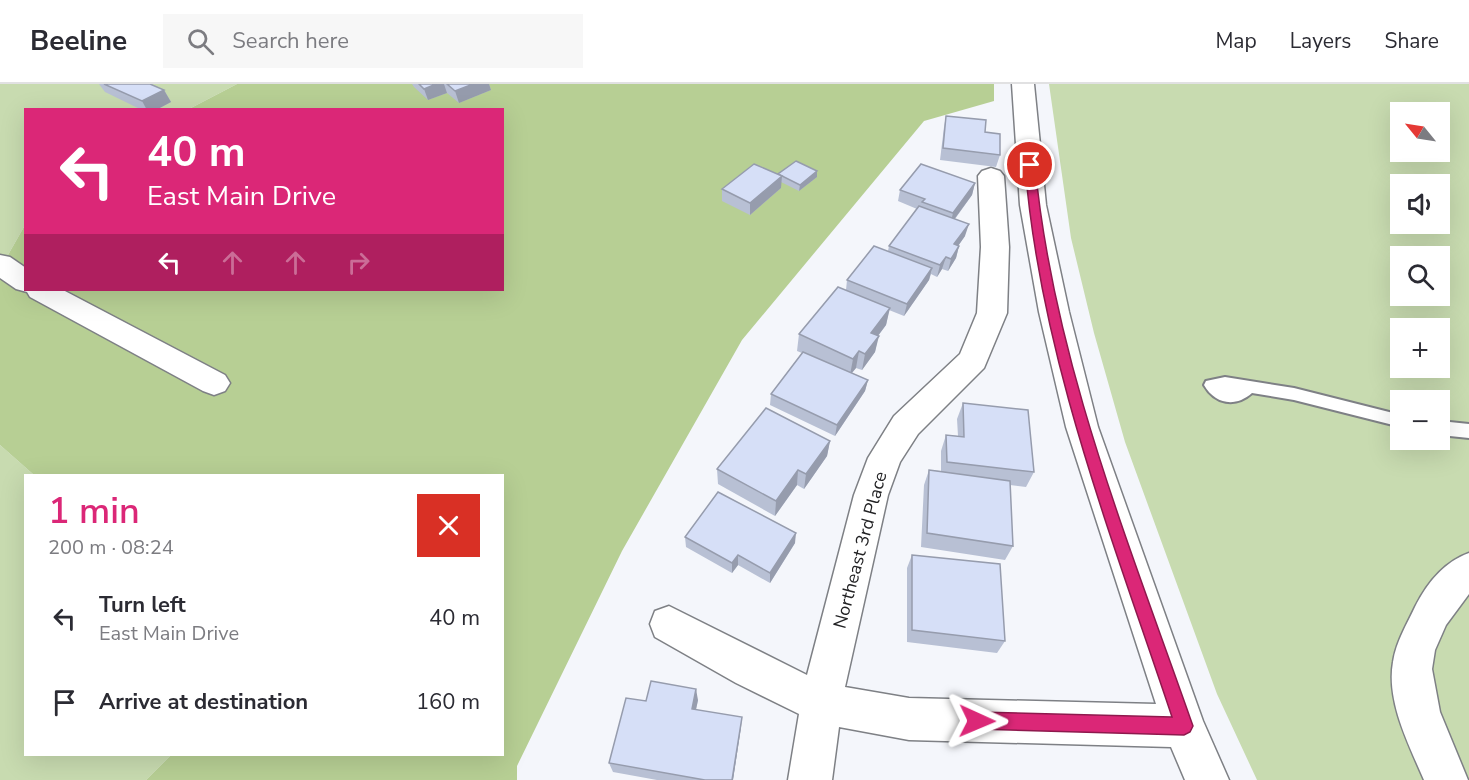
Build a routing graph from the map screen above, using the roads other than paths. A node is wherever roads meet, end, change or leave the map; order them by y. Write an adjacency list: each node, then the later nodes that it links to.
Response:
1 (1023, 84): 14 (street)
2 (991, 176): 13 (street, Northeast 3rd Place)
3 (0, 264): 4 (street)
4 (24, 281)
5 (42, 291): 6 (street)
6 (214, 382)
7 (1248, 387): 8 (lane)
8 (1390, 418)
9 (1450, 429): 10 (lane)
10 (1469, 431)
11 (1469, 570): 17 (street)
12 (669, 624): 13 (street)
13 (821, 703): 14 (street); 15 (street, Northeast 3rd Place)
14 (1184, 726): 16 (street)
15 (810, 780)
16 (1207, 780)
17 (1446, 780)

